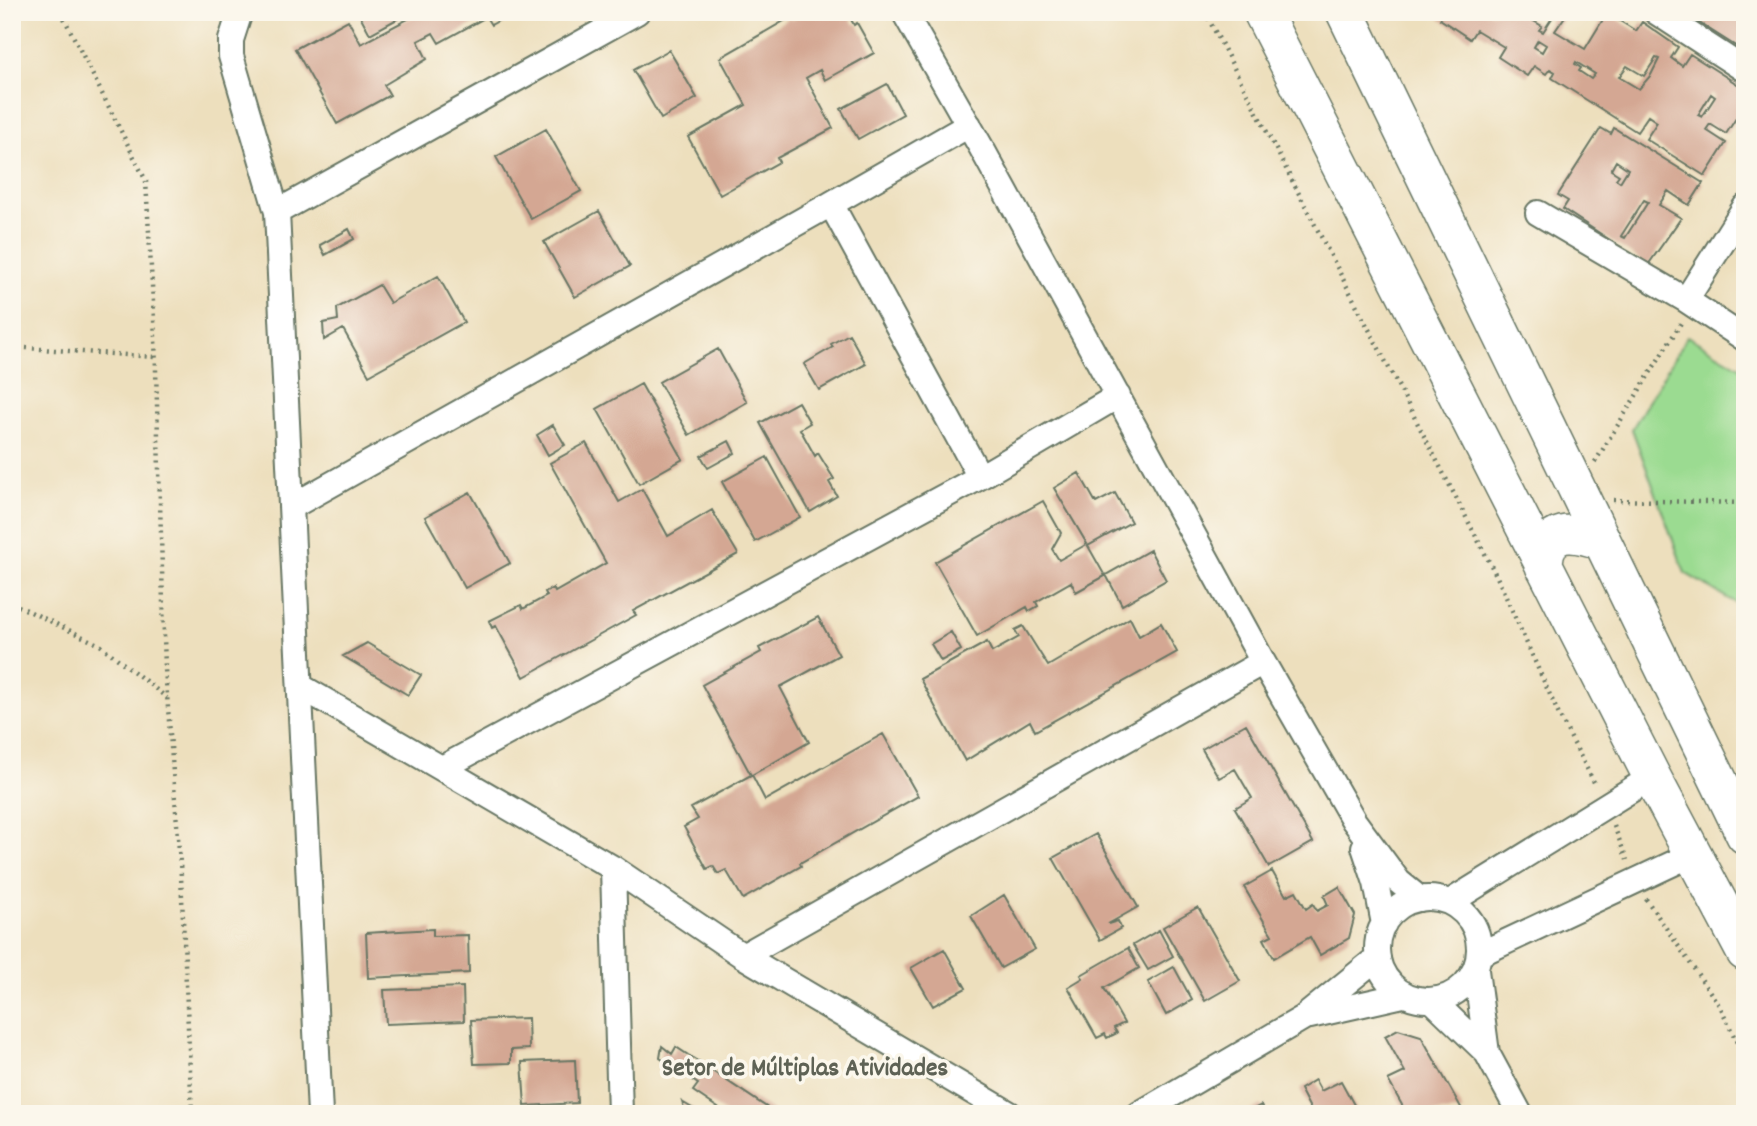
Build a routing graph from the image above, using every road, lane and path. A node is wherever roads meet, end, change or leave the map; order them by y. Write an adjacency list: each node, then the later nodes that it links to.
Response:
1 (61, 12): 18 (path)
2 (240, 12): 13 (street)
3 (638, 12): 13 (street)
4 (904, 12): 10 (street)
5 (1205, 12): 32 (path)
6 (1262, 12): 25 (main road)
7 (1345, 12): 21 (main road)
8 (1656, 12): 9 (street)
9 (1745, 70)
10 (970, 125): 11 (street); 19 (street)
11 (831, 204): 20 (street); 23 (street)
12 (1745, 207): 15 (street)
13 (277, 212): 23 (street)
14 (1538, 213): 15 (street)
15 (1689, 302): 16 (street); 21 (path)
16 (1745, 339)
17 (12, 348): 18 (path)
18 (155, 357): 29 (path)
19 (1118, 396): 20 (street); 27 (street)
20 (980, 477): 30 (street)
21 (1576, 488): 22 (path); 24 (main road)
22 (1745, 503)
23 (291, 507): 28 (street)
24 (1602, 541): 25 (main road); 34 (main road)
25 (1544, 566): 31 (main road)
26 (12, 603): 29 (path)
27 (1263, 662): 33 (street); 42 (street)
28 (300, 686): 30 (street); 51 (street)
29 (167, 699): 50 (path)
30 (442, 768): 36 (street)
31 (1652, 777): 32 (street); 35 (main road)
32 (1606, 804): 37 (path); 39 (street)
33 (1354, 821): 38 (street); 40 (street)
34 (1745, 835)
35 (1693, 854): 37 (street); 41 (main road)
36 (613, 869): 42 (street); 52 (street)
37 (1634, 880): 44 (street); 49 (path)
38 (1420, 899): 39 (street); 40 (street)
39 (1450, 902): 44 (street)
40 (1384, 924): 43 (street)
41 (1745, 952)
42 (743, 956): 53 (street)
43 (1378, 957): 45 (street); 47 (street)
44 (1478, 962): 46 (street); 48 (street)
45 (1403, 995): 46 (street); 47 (street)
46 (1433, 1001): 48 (street)
47 (1303, 1018): 54 (street)
48 (1487, 1053): 55 (street)
49 (1745, 1060)
50 (192, 1114)
51 (320, 1114)
52 (620, 1114)
53 (1010, 1114)
54 (1139, 1114)
55 (1520, 1114)

